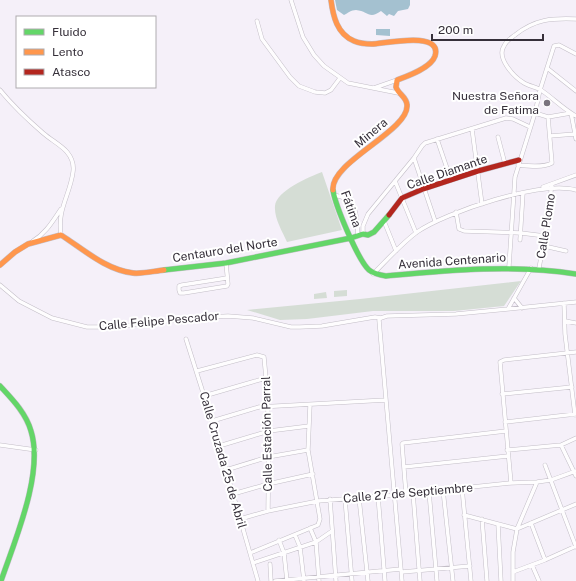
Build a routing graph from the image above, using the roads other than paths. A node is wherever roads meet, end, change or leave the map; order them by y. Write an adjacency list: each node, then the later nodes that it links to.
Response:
1 (291, 0): 7 (street)
2 (330, 0): 8 (street)
3 (576, 19): 11 (street)
4 (257, 21): 7 (street)
5 (576, 54): 6 (street)
6 (547, 68): 11 (street); 12 (street)
7 (340, 78): 9 (street)
8 (397, 80): 9 (street); 13 (street)
9 (373, 88): 13 (street)
10 (0, 90): 45 (street)
11 (540, 90): 14 (street); 15 (street)
12 (576, 91)
13 (398, 93): 33 (street, Minera)
14 (534, 113): 17 (street); 18 (street)
15 (571, 113): 16 (street); 17 (street); 20 (street)
16 (576, 116)
17 (548, 117): 21 (street)
18 (530, 127): 19 (street); 26 (street)
19 (472, 129): 23 (street); 28 (street)
20 (575, 134): 21 (street); 24 (street)
21 (550, 136): 26 (street, Calle Diamante)
22 (498, 137): 27 (street)
23 (437, 139): 25 (street); 30 (street)
24 (576, 139)
25 (414, 158): 31 (street); 37 (street)
26 (519, 163): 27 (street, Calle Diamante); 42 (street)
27 (505, 164): 28 (street, Calle Diamante)
28 (478, 171): 30 (street, Calle Diamante); 44 (street)
29 (576, 175): 32 (street)
30 (451, 180): 37 (street, Calle Diamante)
31 (395, 182): 43 (street); 52 (street)
32 (552, 184): 35 (street, Calle Plomo); 38 (street)
33 (333, 186): 41 (street, Fátima)
34 (576, 186): 36 (street)
35 (552, 188): 36 (street); 38 (street); 54 (street, Calle Plomo)
36 (569, 188): 39 (street)
37 (423, 189): 43 (street, Calle Diamante); 48 (street)
38 (541, 189): 40 (street)
39 (576, 190)
40 (523, 193): 42 (street); 51 (street)
41 (334, 195): 52 (street); 55 (street, Fátima)
42 (513, 195): 44 (street); 50 (street)
43 (402, 198): 47 (street, Calle Diamante); 49 (street)
44 (482, 204): 46 (street)
45 (63, 205): 53 (street); 57 (street)
46 (456, 212): 48 (street); 50 (street)
47 (384, 221): 52 (street, Calle Diamante); 59 (street)
48 (435, 221): 49 (street)
49 (416, 233): 59 (street)
50 (511, 233): 51 (street); 63 (street)
51 (521, 233): 54 (street); 56 (street)
52 (361, 234): 55 (street, Calle Diamante)
53 (61, 235): 57 (street); 61 (street, Centauro del Norte)
54 (545, 236): 58 (street, Calle Plomo)
55 (351, 238): 61 (street, Centauro del Norte); 66 (street)
56 (520, 240)
57 (28, 244): 62 (street)
58 (544, 246): 60 (street); 65 (street, Calle Plomo)
59 (396, 251): 66 (street)
60 (566, 251)
61 (226, 263): 68 (street)
62 (0, 265)
63 (509, 266): 64 (street, Avenida Centenario); 66 (street, Avenida Centenario)
64 (531, 268): 65 (street, Avenida Centenario); 70 (street)
65 (539, 268): 67 (street, Avenida Centenario)
66 (373, 274)
67 (576, 274)
68 (227, 278): 68 (street)
69 (0, 285): 75 (street, Calle Felipe Pescador)
70 (514, 298): 73 (street); 74 (street)
71 (576, 302): 72 (street)
72 (564, 303): 73 (street); 76 (street)
73 (522, 308): 74 (street)
74 (508, 309): 75 (street, Calle Felipe Pescador)
75 (381, 318): 87 (street)
76 (566, 321): 77 (street); 80 (street)
77 (576, 322)
78 (186, 339): 81 (street, Calle Cruzada 25 de Abril)
79 (576, 352): 80 (street)
80 (568, 353): 84 (street); 85 (street)
81 (197, 371): 82 (street, Calle Estación Parral); 86 (street, Calle Cruzada 25 de Abril)
82 (266, 378): 86 (street); 89 (street, Calle Estación Parral)
83 (0, 386): 100 (street)
84 (572, 387): 85 (street); 90 (street)
85 (502, 394): 92 (street)
86 (204, 396): 91 (street, Calle Cruzada 25 de Abril)
87 (386, 400): 88 (street); 120 (street)
88 (310, 405): 89 (street); 93 (street)
89 (268, 406): 91 (street); 94 (street, Calle Estación Parral)
90 (575, 414): 92 (street)
91 (212, 421): 99 (street, Calle Cruzada 25 de Abril)
92 (505, 422): 95 (street)
93 (309, 426): 94 (street); 101 (street)
94 (269, 431): 99 (street); 104 (street, Calle Estación Parral)
95 (506, 431): 102 (street); 106 (street)
96 (576, 438): 97 (street)
97 (561, 444): 102 (street); 108 (street)
98 (0, 445): 100 (street)
99 (219, 446): 107 (street, Calle Cruzada 25 de Abril)
100 (36, 450): 161 (street)
101 (308, 450): 104 (street); 109 (street)
102 (507, 450): 103 (street)
103 (508, 456): 106 (street); 112 (street)
104 (268, 457): 107 (street); 113 (street, Calle Estación Parral)
105 (545, 465): 110 (street)
106 (404, 467): 119 (street)
107 (226, 470): 118 (street, Calle Cruzada 25 de Abril)
108 (575, 473): 110 (street, Calle 27 de Septiembre)
109 (313, 474): 113 (street); 125 (street)
110 (550, 480): 111 (street, Calle 27 de Septiembre); 127 (street)
111 (537, 482): 112 (street, Calle 27 de Septiembre); 135 (street)
112 (511, 483): 114 (street, Calle 27 de Septiembre)
113 (268, 484): 118 (street); 128 (street, Calle Estación Parral)
114 (462, 488): 115 (street, Calle 27 de Septiembre); 129 (street)
115 (444, 490): 116 (street, Calle 27 de Septiembre); 149 (street)
116 (429, 492): 117 (street, Calle 27 de Septiembre); 150 (street)
117 (413, 493): 119 (street, Calle 27 de Septiembre); 153 (street)
118 (233, 494): 130 (street, Calle Cruzada 25 de Abril)
119 (406, 494): 120 (street, Calle 27 de Septiembre)
120 (395, 495): 121 (street, Calle 27 de Septiembre); 152 (street)
121 (378, 496): 122 (street, Calle 27 de Septiembre); 151 (street)
122 (360, 498): 124 (street, Calle 27 de Septiembre); 154 (street)
123 (330, 499): 124 (street, Calle 27 de Septiembre); 125 (street, Calle 27 de Septiembre); 136 (street)
124 (345, 499): 156 (street)
125 (318, 501): 128 (street, Calle 27 de Septiembre); 134 (street)
126 (576, 504): 127 (street)
127 (562, 510): 132 (street); 140 (street)
128 (268, 511): 130 (street, Calle 27 de Septiembre)
129 (464, 515): 131 (street); 148 (street)
130 (240, 519): 142 (street, Calle Cruzada 25 de Abril)
131 (482, 519): 133 (street); 174 (street)
132 (531, 523): 135 (street); 144 (street)
133 (498, 524): 135 (street); 175 (street)
134 (310, 528): 137 (street); 139 (street)
135 (517, 529): 155 (street)
136 (332, 531): 139 (street); 157 (street)
137 (295, 535): 138 (street); 141 (street)
138 (279, 540): 142 (street); 143 (street)
139 (316, 542): 141 (street); 158 (street)
140 (576, 546): 144 (street)
141 (300, 547): 143 (street); 160 (street)
142 (250, 553): 145 (street, Calle Cruzada 25 de Abril)
143 (284, 553): 145 (street); 159 (street)
144 (545, 560): 147 (street)
145 (253, 563): 162 (street, Calle Cruzada 25 de Abril)
146 (270, 564): 163 (street)
147 (532, 565): 155 (street); 177 (street)
148 (470, 566): 149 (street); 173 (street)
149 (452, 568): 150 (street); 172 (street)
150 (436, 570): 153 (street); 171 (street)
151 (384, 571): 152 (street); 154 (street); 168 (street)
152 (401, 571): 153 (street); 169 (street)
153 (420, 571): 170 (street)
154 (368, 572): 156 (street); 167 (street)
155 (513, 572): 176 (street)
156 (351, 574): 157 (street); 166 (street)
157 (335, 576): 158 (street); 165 (street)
158 (319, 579): 160 (street)
159 (287, 580): 160 (street); 164 (street)
160 (304, 580)
161 (1, 581)
162 (258, 581)
163 (271, 581)
164 (275, 581)
165 (336, 581)
166 (352, 581)
167 (368, 581)
168 (385, 581)
169 (402, 581)
170 (420, 581)
171 (437, 581)
172 (453, 581)
173 (471, 581)
174 (487, 581)
175 (501, 581)
176 (514, 581)
177 (539, 581)

